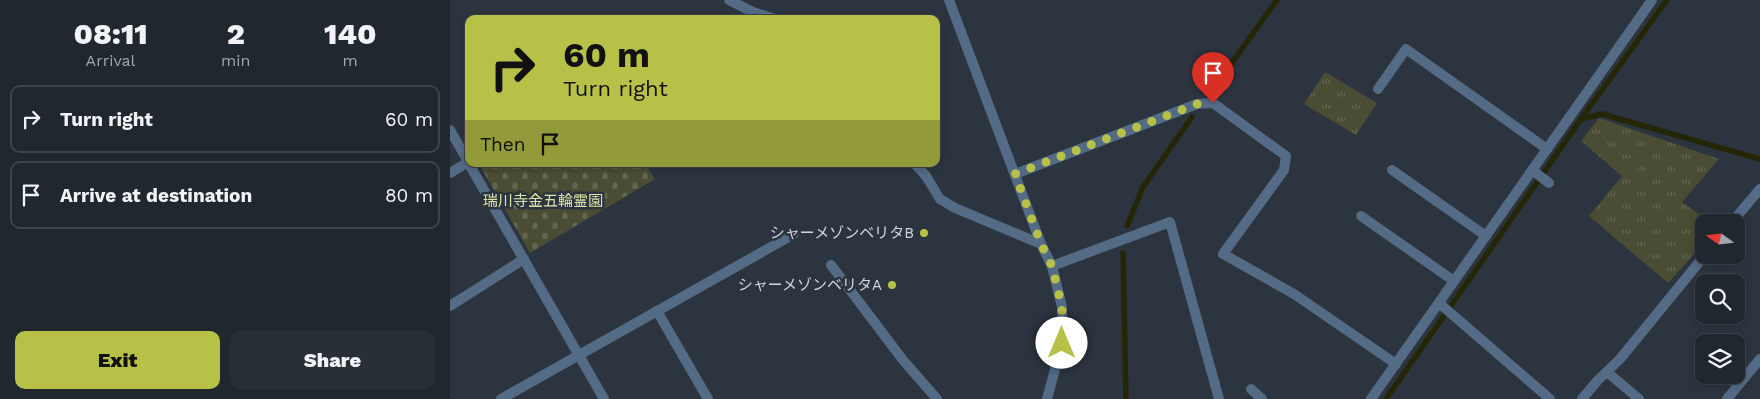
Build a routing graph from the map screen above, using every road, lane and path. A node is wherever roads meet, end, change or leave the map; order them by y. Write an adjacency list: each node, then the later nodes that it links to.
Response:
1 (729, 0): 4 (street)
2 (949, 0): 15 (street)
3 (1652, 0): 7 (street)
4 (763, 15)
5 (1378, 89): 7 (street)
6 (450, 130): 8 (street)
7 (1547, 149): 13 (street)
8 (465, 156)
9 (465, 165): 14 (street)
10 (471, 167): 23 (street)
11 (918, 167): 22 (street)
12 (1392, 170): 21 (street)
13 (1532, 170): 16 (street); 21 (street)
14 (450, 172)
15 (1015, 174): 22 (street); 33 (street)
16 (1548, 183)
17 (1760, 189): 18 (street)
18 (1739, 214)
19 (1361, 216): 27 (street)
20 (794, 234): 30 (street)
21 (1486, 236): 27 (street)
22 (1041, 244): 26 (street)
23 (524, 259): 28 (street); 31 (street)
24 (1698, 264): 34 (street)
25 (831, 265): 39 (street)
26 (1052, 266): 40 (street); 41 (street)
27 (1454, 281): 29 (street)
28 (450, 306)
29 (1446, 309): 33 (street); 44 (street)
30 (657, 311): 31 (street); 38 (street)
31 (579, 355): 36 (street); 37 (street)
32 (1760, 359): 47 (street)
33 (1396, 364): 43 (street)
34 (1607, 372): 45 (street); 46 (street)
35 (1251, 389): 42 (street)
36 (501, 399)
37 (604, 399)
38 (708, 399)
39 (937, 399)
40 (1047, 399)
41 (1219, 399)
42 (1262, 399)
43 (1371, 399)
44 (1550, 399)
45 (1582, 399)
46 (1639, 399)
47 (1727, 399)

